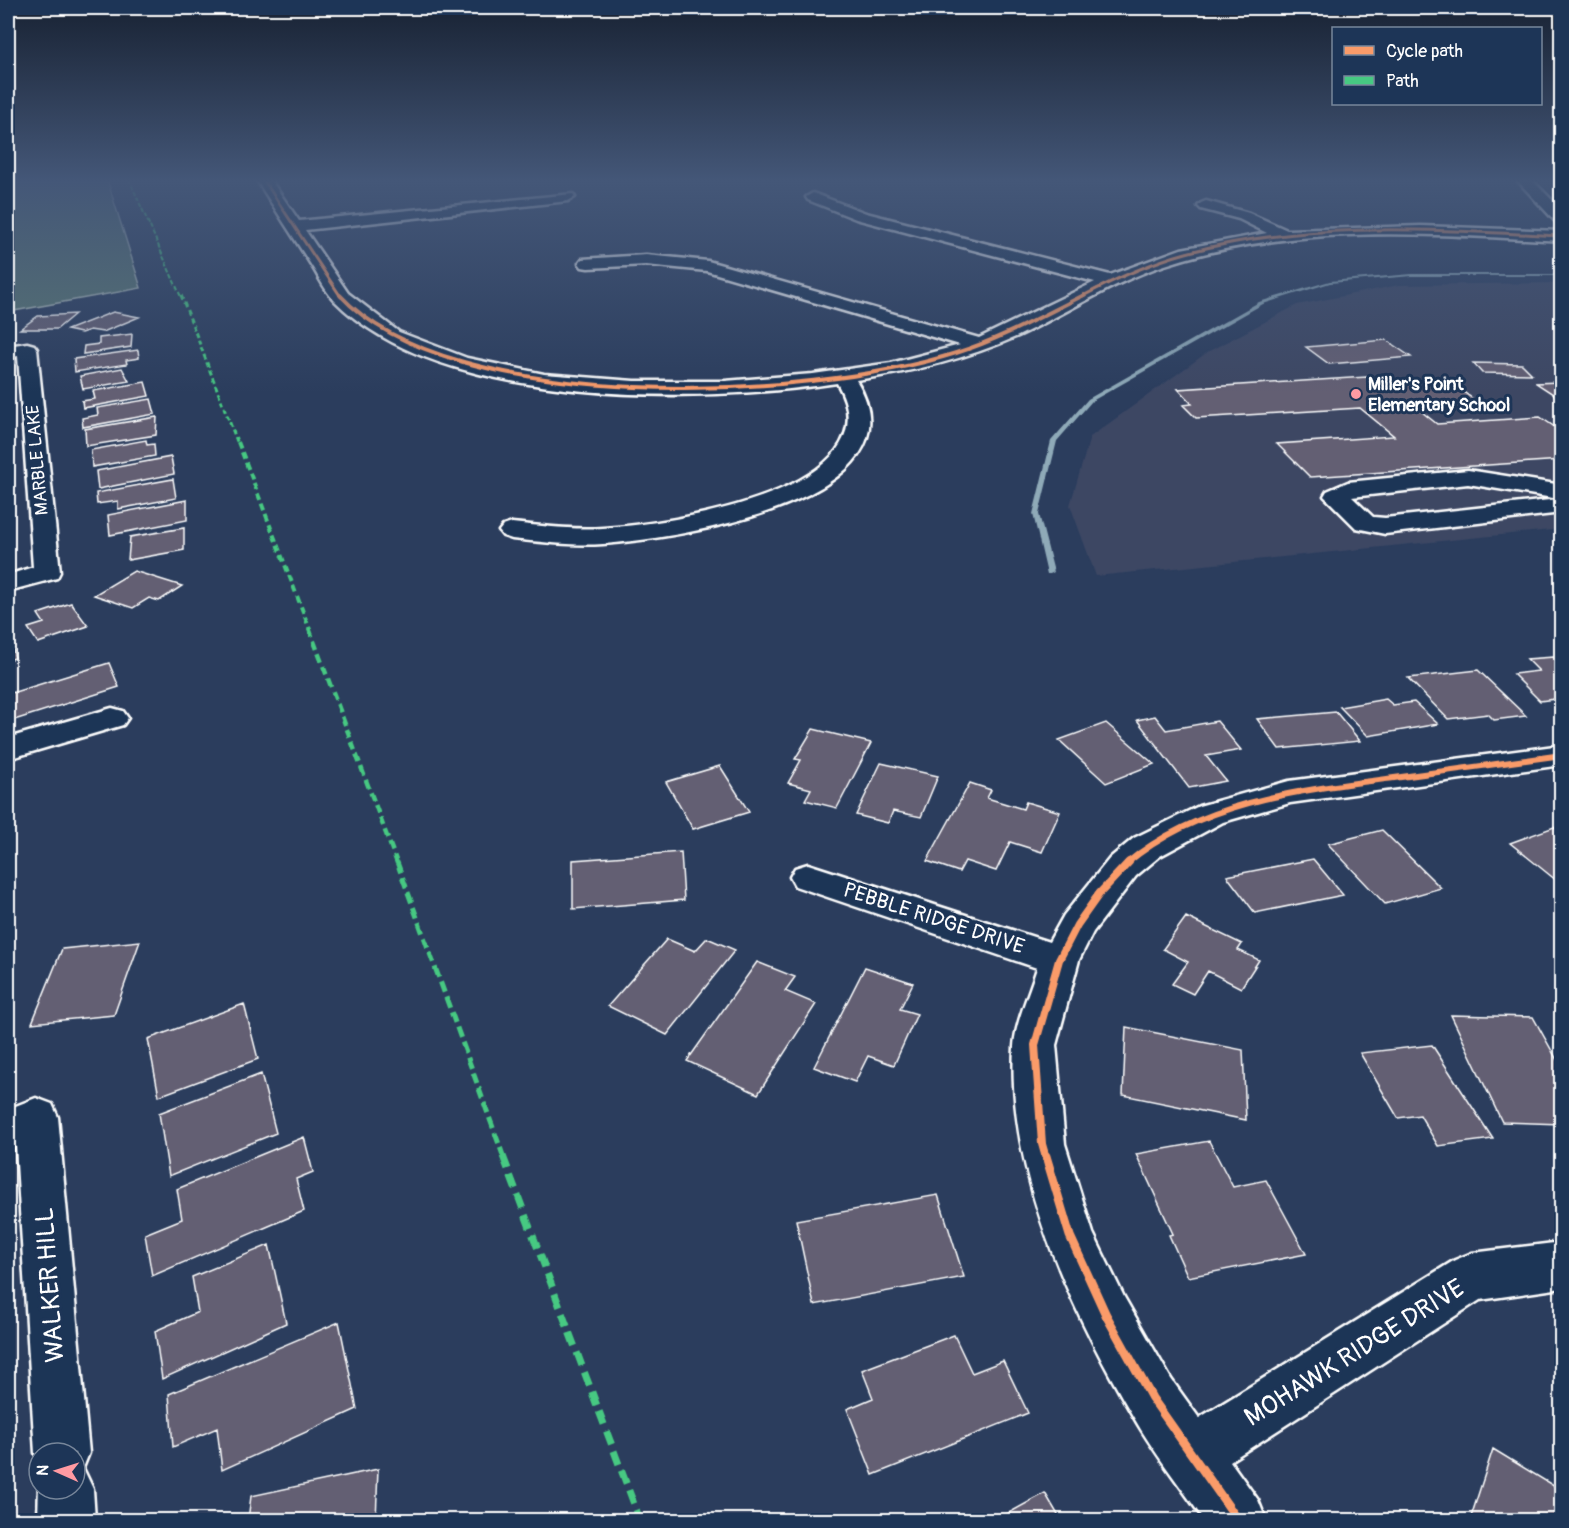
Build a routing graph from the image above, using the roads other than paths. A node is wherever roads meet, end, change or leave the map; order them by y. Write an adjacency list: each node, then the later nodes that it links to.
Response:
1 (311, 250): 8 (street)
2 (993, 250): 5 (street)
3 (1198, 250): 5 (street)
4 (588, 263): 6 (street)
5 (1111, 281): 6 (street)
6 (980, 345): 8 (street)
7 (17, 350): 12 (street, MARBLE LAKE)
8 (844, 377): 11 (street)
9 (1562, 492): 10 (street)
10 (1562, 506)
11 (512, 531)
12 (8, 583)
13 (112, 718): 14 (street)
14 (8, 749)
15 (1562, 755): 17 (street)
16 (808, 876): 17 (street, PEBBLE RIDGE DRIVE)
17 (1059, 960): 21 (street)
18 (22, 1123): 20 (street, WALKER HILL)
19 (1562, 1265): 21 (street, MOHAWK RIDGE DRIVE)
20 (61, 1441)
21 (1190, 1455): 24 (street)
22 (66, 1501): 23 (street)
23 (67, 1521)
24 (1238, 1521)

